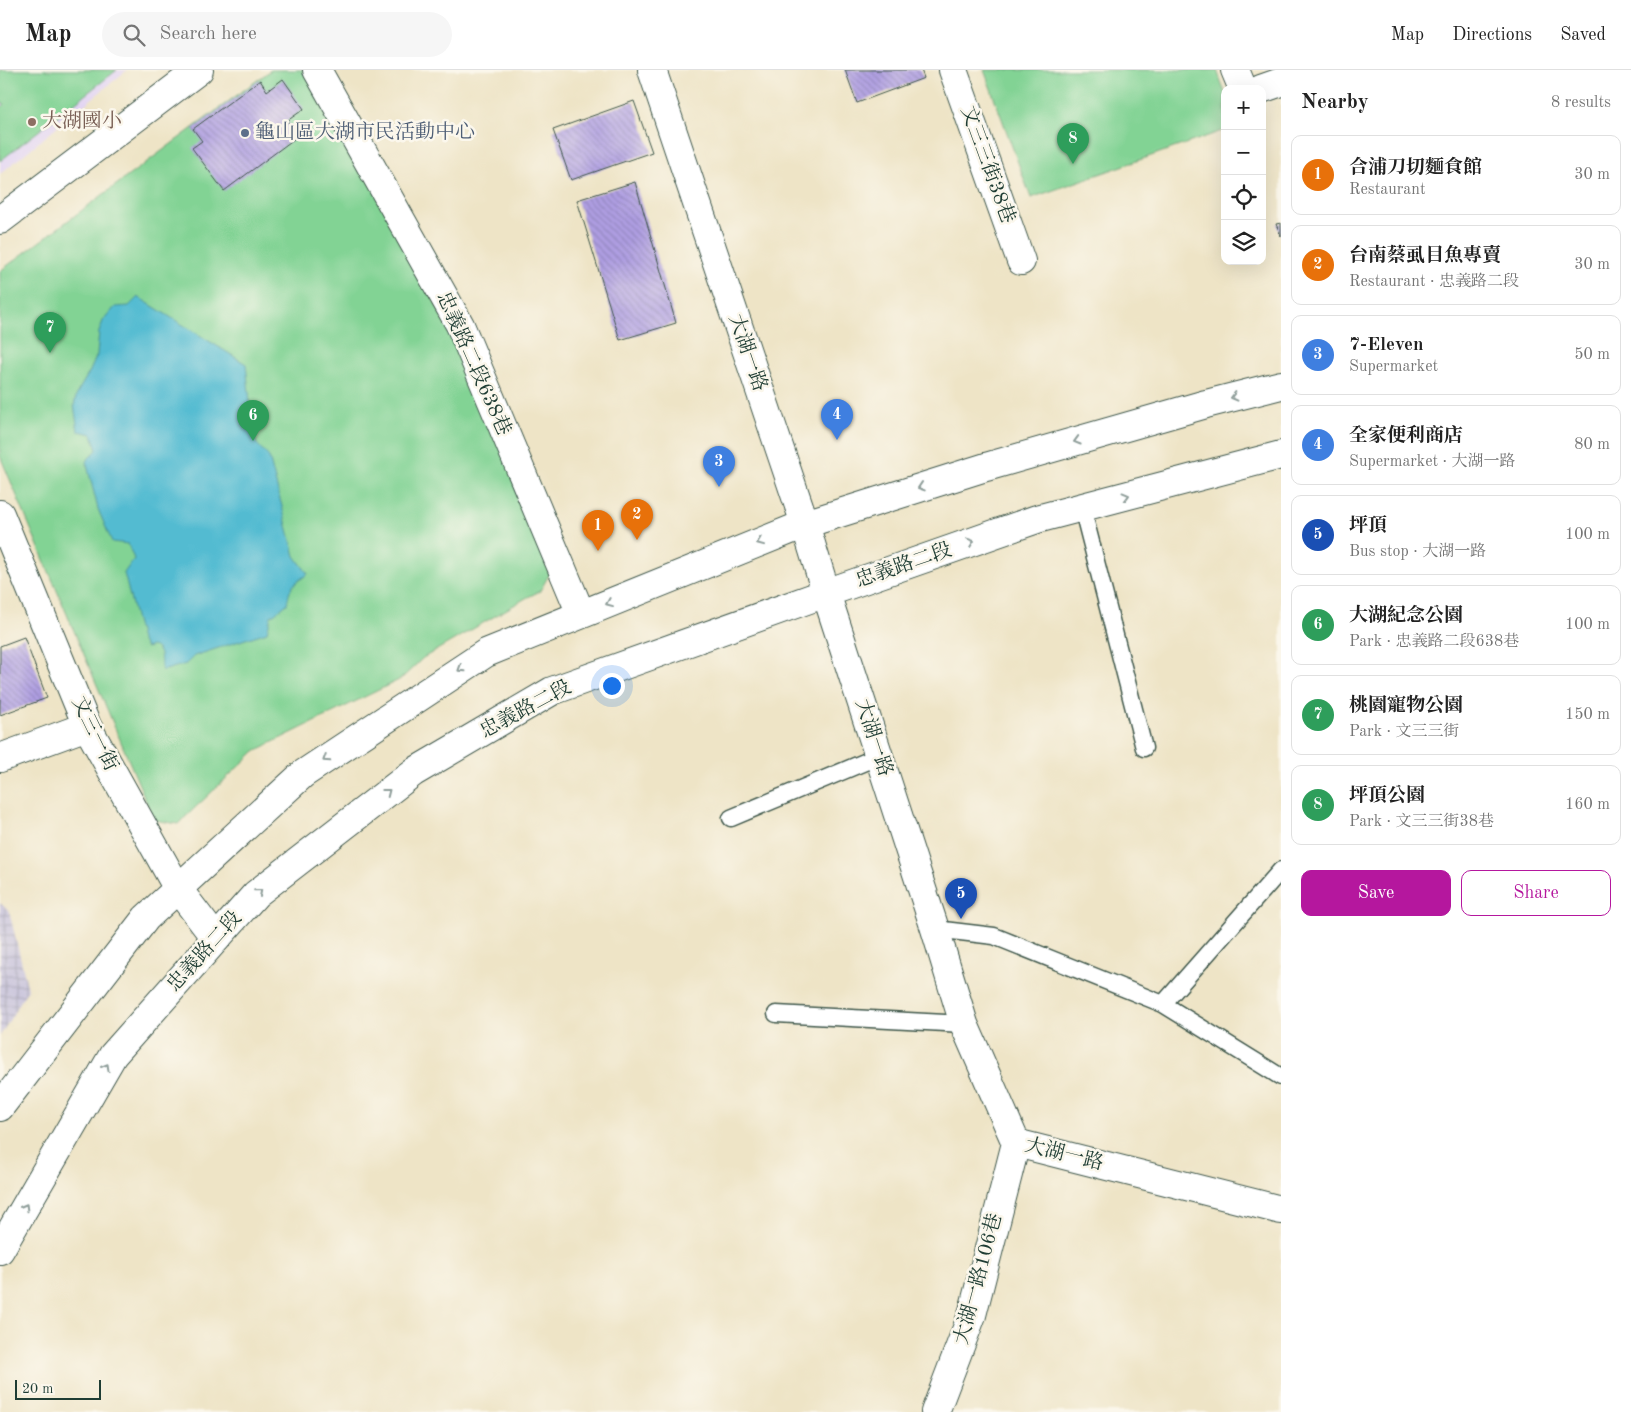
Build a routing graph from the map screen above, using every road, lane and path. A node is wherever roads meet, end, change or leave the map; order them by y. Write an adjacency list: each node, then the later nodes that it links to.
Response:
1 (198, 70): 9 (street)
2 (317, 70): 17 (street, 忠義路二段638巷)
3 (652, 70): 15 (street, 大湖一路)
4 (953, 70): 10 (street, 文三三街38巷)
5 (1235, 70): 7 (street)
6 (1281, 82): 8 (street)
7 (1241, 85)
8 (1266, 87)
9 (0, 220)
10 (1021, 261)
11 (1281, 385): 15 (street, one-way to 15)
12 (1281, 455): 13 (street, 忠義路二段, one-way to 12)
13 (1082, 507): 16 (street, 忠義路二段, one-way to 13); 19 (lane)
14 (0, 514): 18 (street, 文三一街)
15 (805, 524): 16 (street, 大湖一路); 17 (street, one-way to 17)
16 (826, 593): 20 (street, 大湖一路); 26 (street, 忠義路二段, one-way to 16)
17 (581, 614): 24 (street, one-way to 24)
18 (87, 726): 21 (street); 24 (street, 文三一街)
19 (1144, 748)
20 (879, 756): 22 (lane); 25 (street, 大湖一路)
21 (0, 758)
22 (731, 818)
23 (1281, 870): 27 (lane)
24 (178, 889): 26 (street, 文三一街); 31 (street)
25 (935, 929): 27 (lane); 29 (street, 大湖一路)
26 (216, 939): 34 (street, 忠義路二段, one-way to 26)
27 (1163, 1004): 30 (lane)
28 (776, 1014): 29 (lane)
29 (964, 1024): 32 (street, 大湖一路)
30 (1281, 1077)
31 (0, 1106)
32 (1016, 1143): 33 (street, 大湖一路); 35 (street, 大湖一路106巷)
33 (1281, 1210)
34 (0, 1250)
35 (935, 1412)

